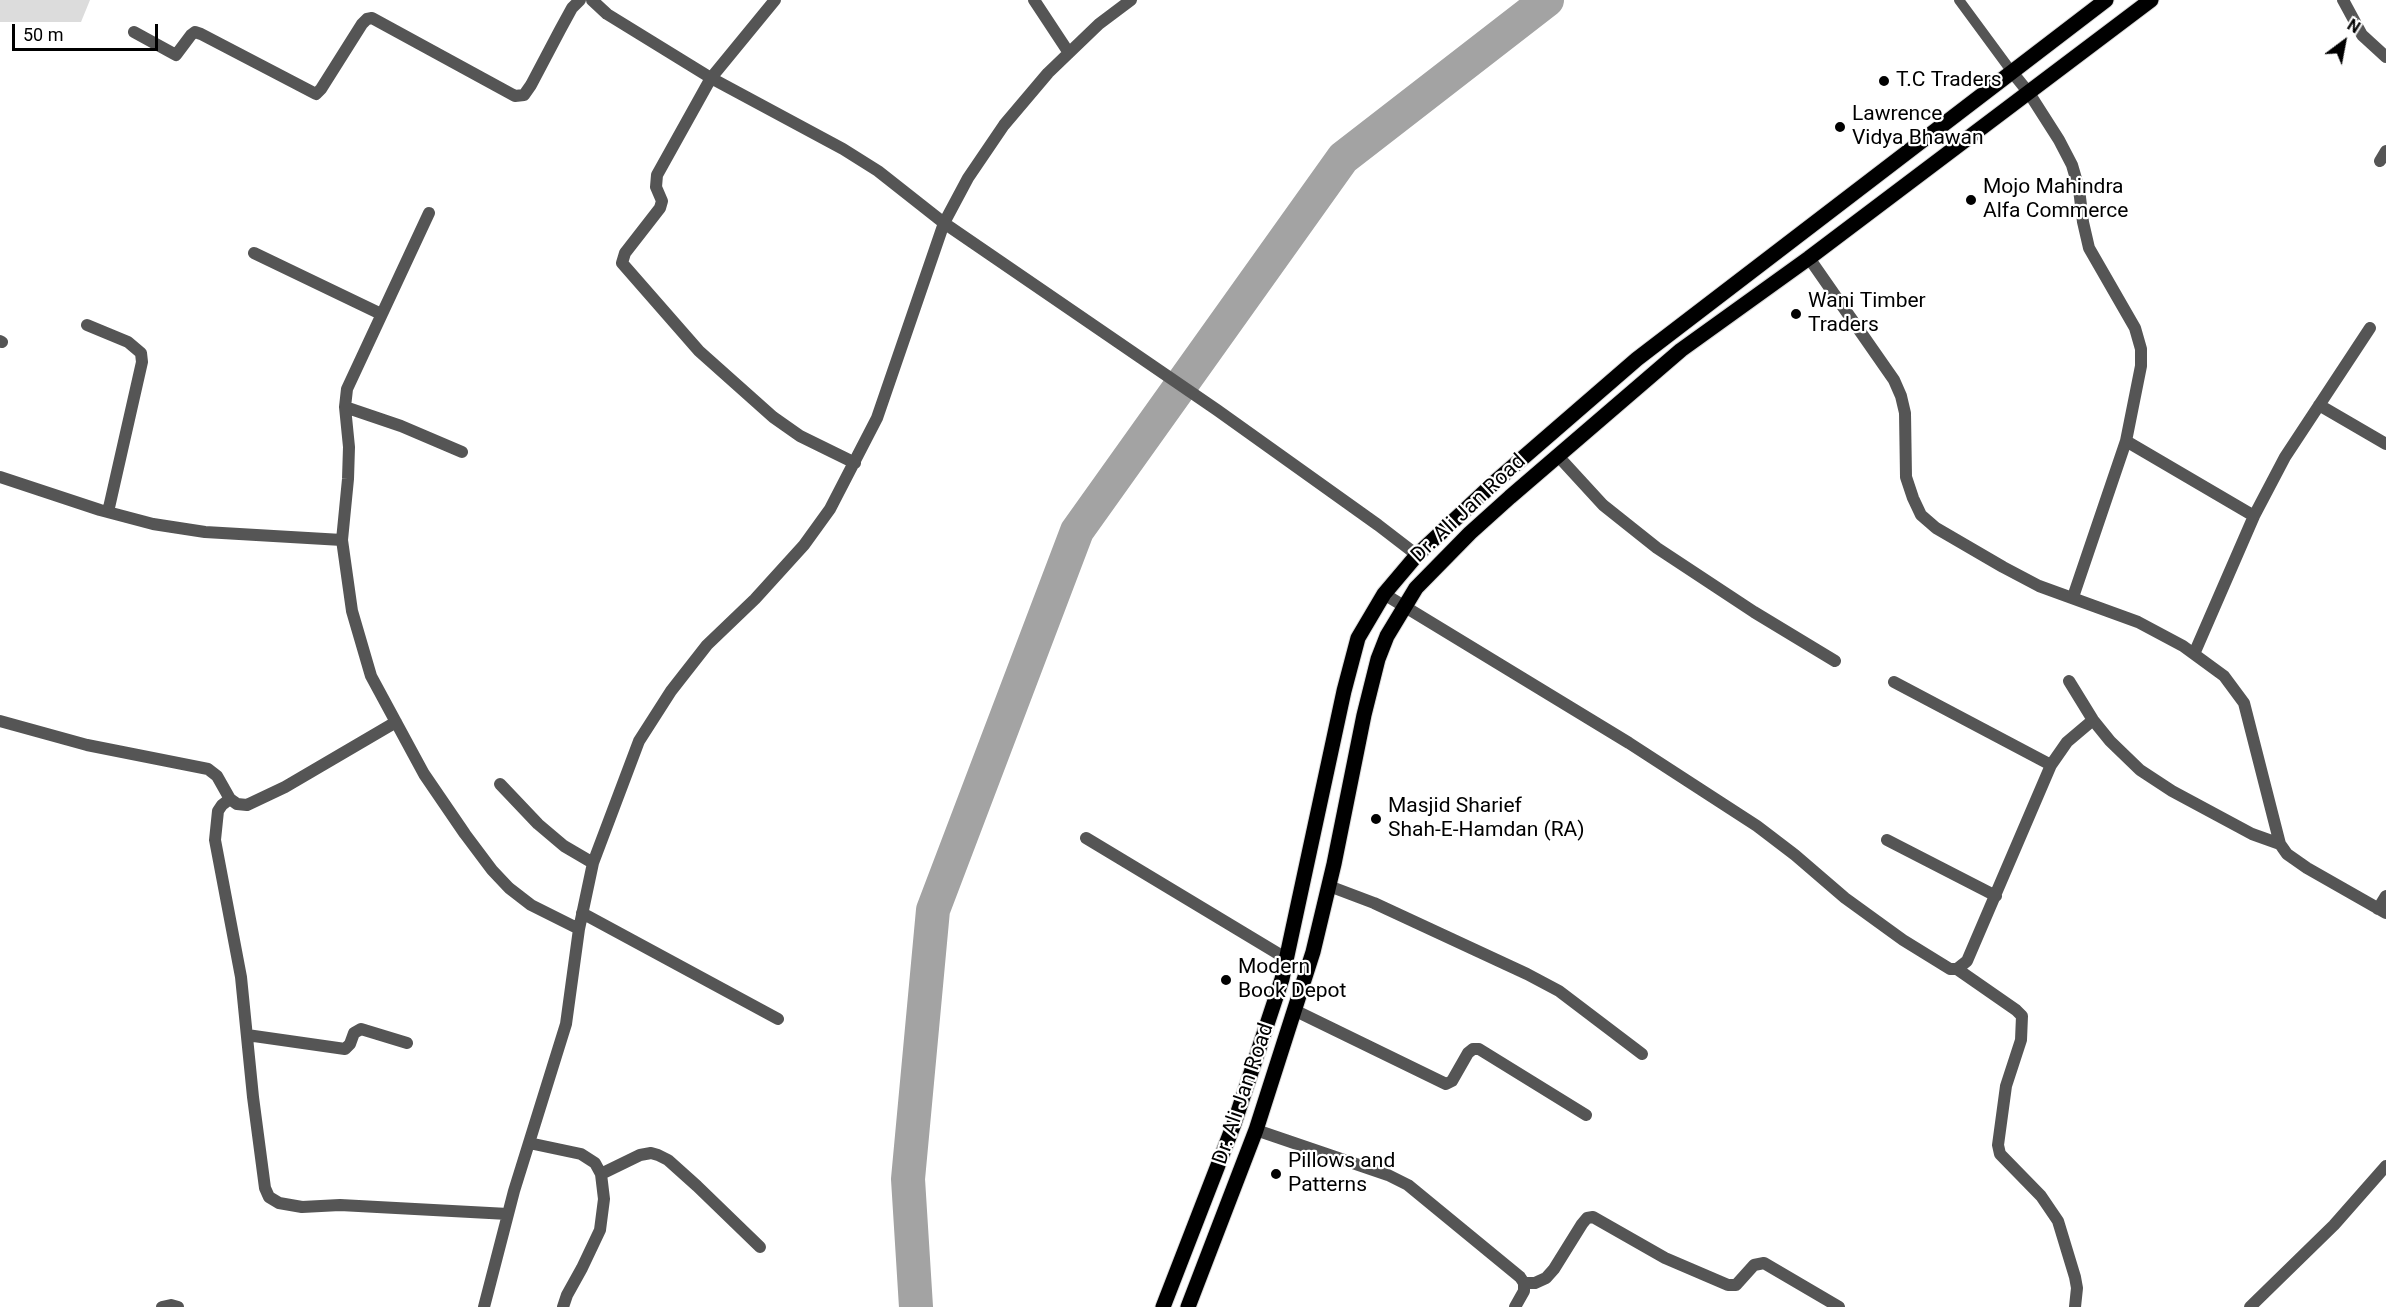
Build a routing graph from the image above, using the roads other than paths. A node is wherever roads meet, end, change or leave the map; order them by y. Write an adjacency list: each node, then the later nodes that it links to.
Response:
1 (582, 0): 9 (street); 13 (street)
2 (775, 0): 13 (street)
3 (1034, 0): 10 (street)
4 (1131, 0): 10 (street)
5 (1959, 0): 12 (lane)
6 (2106, 0): 12 (main road, Dr. Ali Jan Road)
7 (2151, 0): 14 (main road, Dr. Ali Jan Road)
8 (2343, 0): 11 (street)
9 (134, 32)
10 (1069, 53): 16 (street)
11 (2386, 57)
12 (2012, 72): 14 (street); 33 (main road, Dr. Ali Jan Road)
13 (711, 78): 16 (street); 28 (street)
14 (2029, 93): 18 (main road, Dr. Ali Jan Road); 24 (street)
15 (429, 213): 19 (street)
16 (944, 223): 28 (street); 33 (street)
17 (254, 253): 19 (street)
18 (1809, 258): 27 (main road, Dr. Ali Jan Road); 35 (street)
19 (381, 314): 23 (street)
20 (87, 325): 30 (street)
21 (2370, 328): 22 (street)
22 (2319, 405): 25 (street); 31 (street)
23 (345, 407): 26 (street); 32 (street)
24 (2126, 441): 31 (street); 35 (street)
25 (2386, 444)
26 (462, 453)
27 (1558, 456): 36 (main road, Dr. Ali Jan Road); 38 (street)
28 (855, 463): 50 (street)
29 (0, 477): 30 (street)
30 (108, 512): 32 (street)
31 (2254, 516): 37 (street)
32 (342, 540): 43 (street)
33 (1417, 555): 34 (main road, Dr. Ali Jan Road)
34 (1384, 594): 36 (street); 57 (main road, Dr. Ali Jan Road)
35 (2073, 597): 37 (street)
36 (1406, 606): 51 (main road, Dr. Ali Jan Road); 58 (street)
37 (2194, 654): 49 (street)
38 (1835, 661)
39 (2069, 681): 41 (street)
40 (1894, 682): 44 (street)
41 (2093, 720): 44 (street); 49 (street)
42 (0, 721): 46 (street)
43 (396, 722): 46 (street); 56 (street)
44 (2051, 765): 52 (street)
45 (500, 784): 50 (street)
46 (230, 799): 61 (street)
47 (1086, 837): 57 (street)
48 (1887, 840): 52 (street)
49 (2280, 844): 54 (street)
50 (593, 863): 55 (street)
51 (1329, 886): 59 (main road, Dr. Ali Jan Road); 63 (street)
52 (1996, 896): 58 (street)
53 (2386, 896): 54 (street)
54 (2382, 911)
55 (582, 913): 56 (street); 60 (street)
56 (579, 929): 66 (street)
57 (1287, 959): 76 (main road, Dr. Ali Jan Road)
58 (1958, 969): 80 (street)
59 (1294, 1010): 64 (street); 65 (main road, Dr. Ali Jan Road)
60 (778, 1019)
61 (247, 1035): 62 (street); 69 (street)
62 (407, 1043)
63 (1642, 1054)
64 (1586, 1115)
65 (1256, 1131): 71 (street); 77 (main road, Dr. Ali Jan Road)
66 (529, 1143): 68 (street); 69 (street)
67 (2386, 1166): 81 (street)
68 (601, 1174): 70 (street); 75 (street)
69 (508, 1215): 74 (street)
70 (760, 1247)
71 (1524, 1283): 78 (street); 79 (street)
72 (162, 1307): 73 (street)
73 (178, 1307)
74 (484, 1307)
75 (563, 1307)
76 (1163, 1307)
77 (1188, 1307)
78 (1515, 1307)
79 (1839, 1307)
80 (2076, 1307)
81 (2250, 1307)

